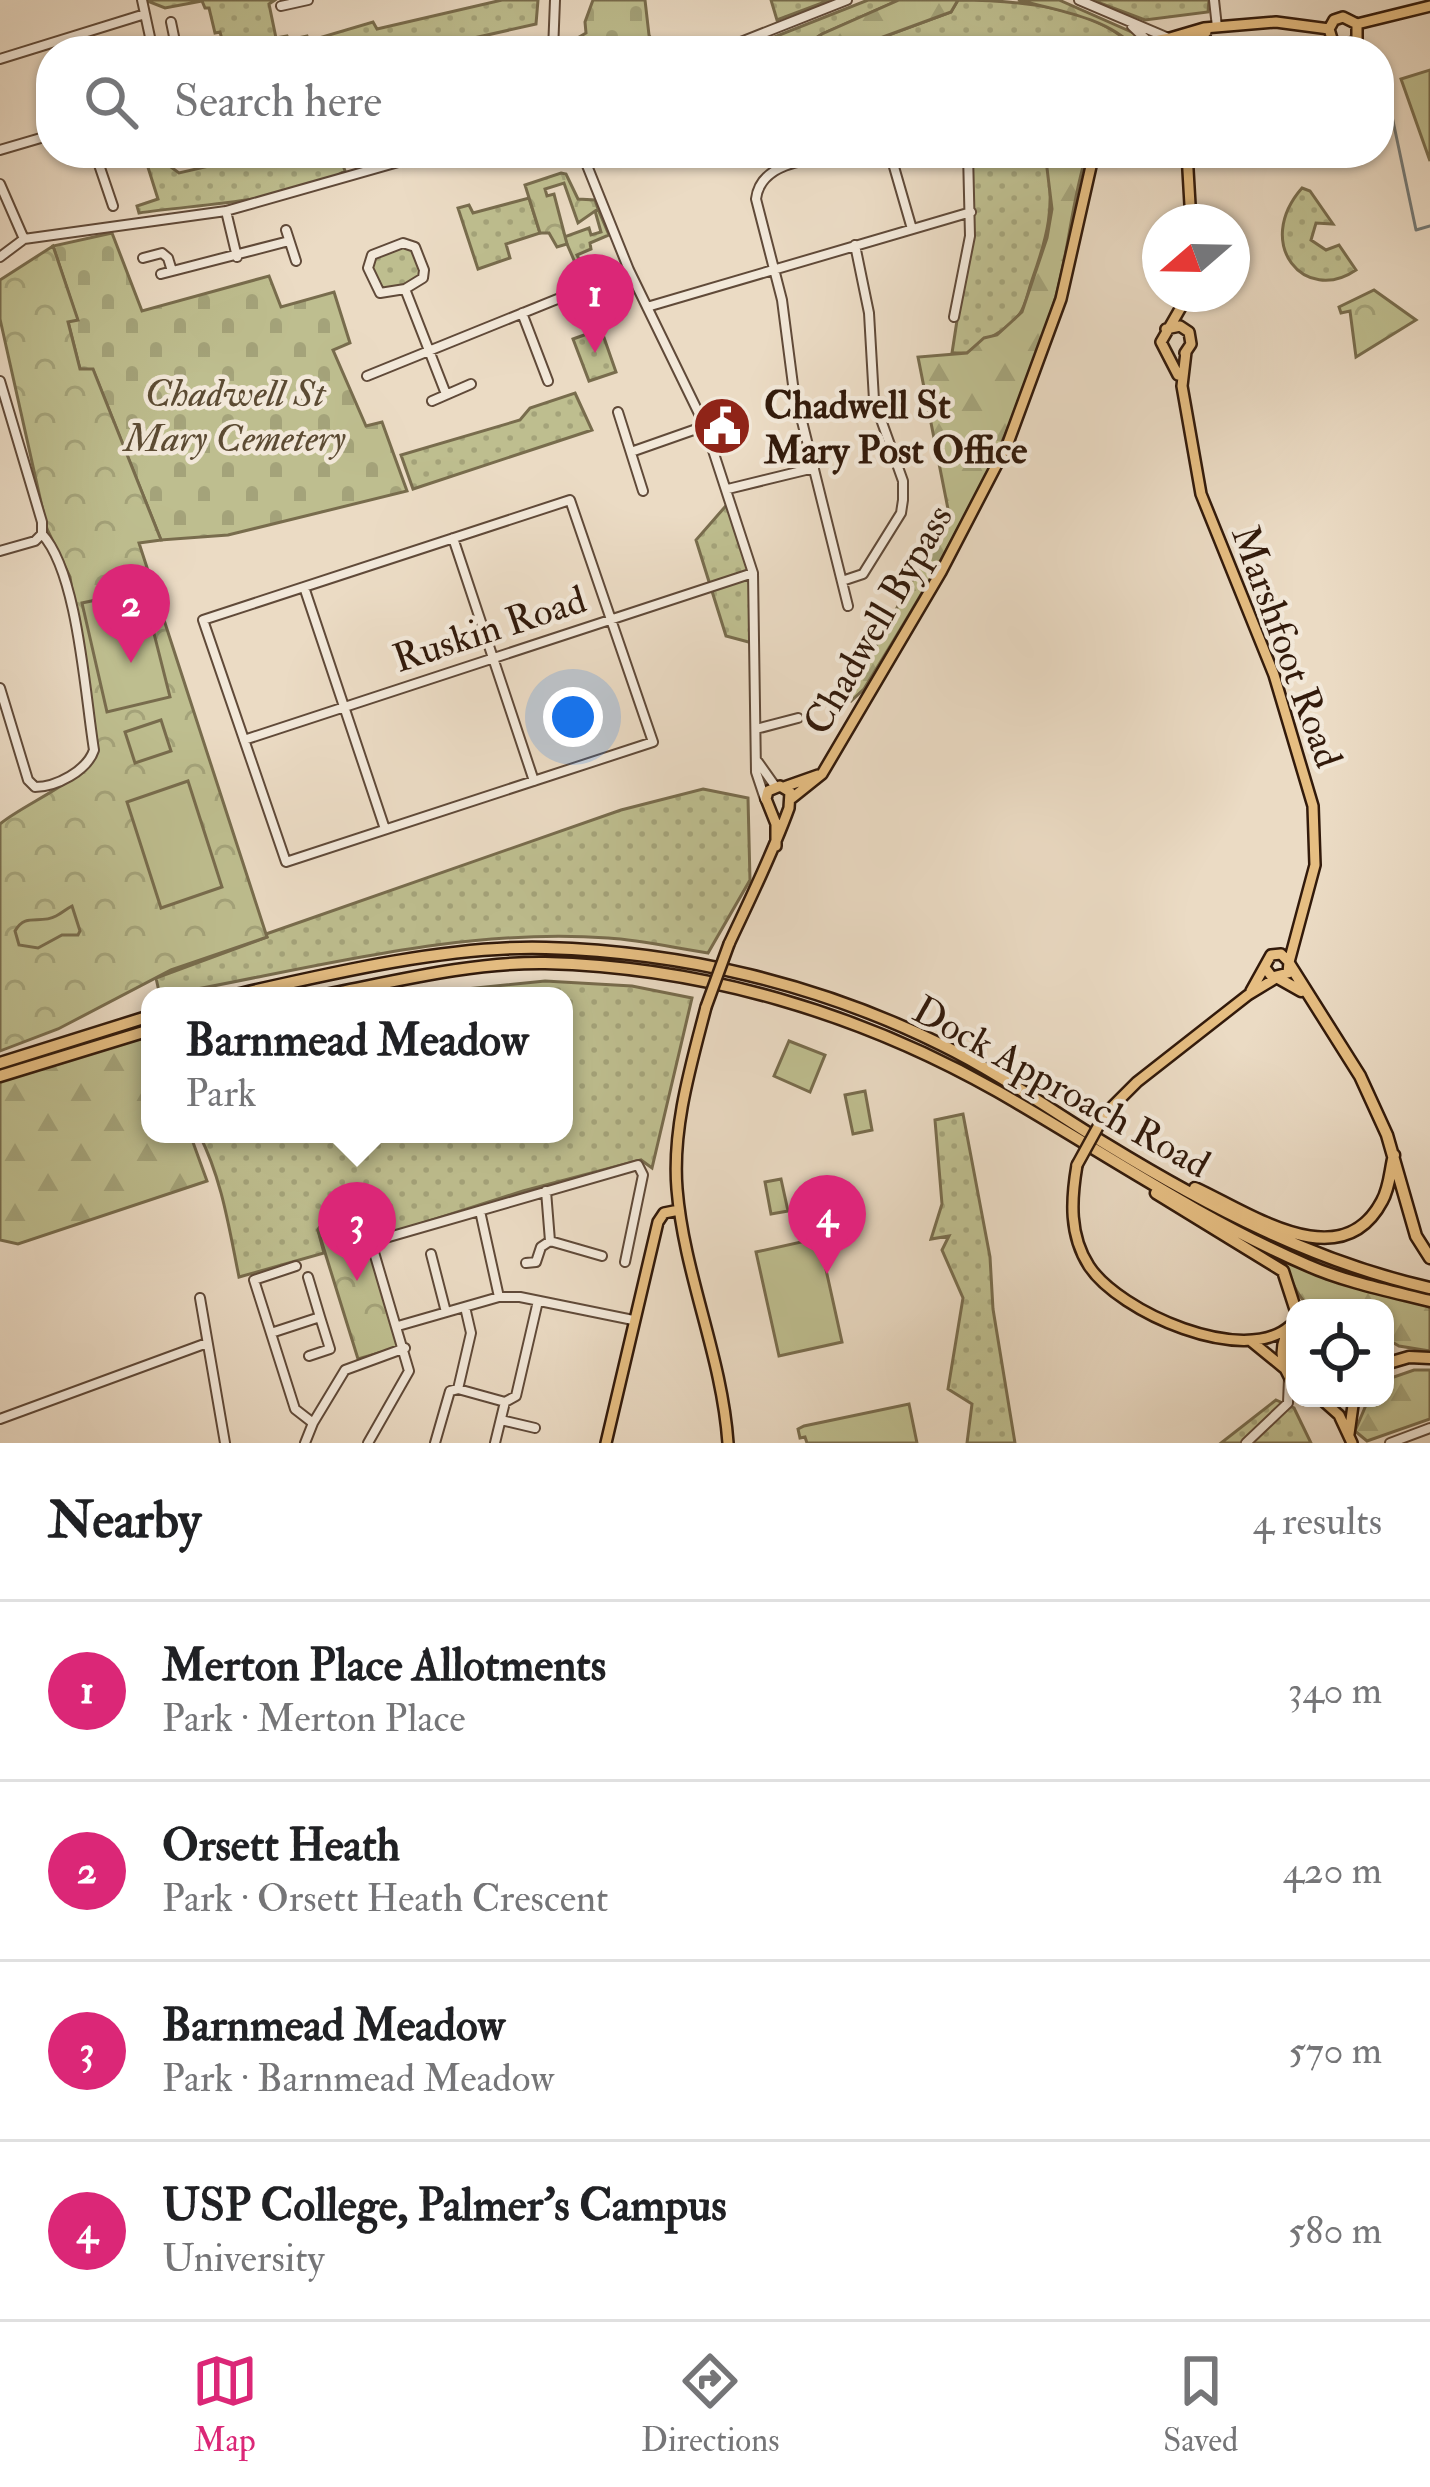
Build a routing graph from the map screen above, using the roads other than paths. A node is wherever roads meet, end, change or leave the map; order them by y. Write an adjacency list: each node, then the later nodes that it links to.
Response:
1 (142, 0): 9 (street)
2 (308, 0): 7 (street)
3 (555, 0): 18 (street)
4 (848, 0): 19 (street)
5 (1079, 0): 10 (street)
6 (1214, 0): 13 (street)
7 (281, 6)
8 (1430, 6): 12 (main road)
9 (145, 14): 15 (street); 16 (street)
10 (1120, 19): 20 (street); 21 (street)
11 (170, 22): 17 (street)
12 (1357, 24): 14 (main road); 25 (main road)
13 (1216, 28): 14 (main road); 22 (main road); 23 (main road)
14 (1329, 29): 24 (main road)
15 (72, 36)
16 (150, 36)
17 (174, 36)
18 (554, 36)
19 (756, 36)
20 (1138, 36)
21 (1163, 36)
22 (1178, 36)
23 (1198, 36)
24 (1331, 36)
25 (1357, 36)
26 (36, 47): 27 (street)
27 (0, 58)
28 (36, 139): 29 (street)
29 (0, 150)
30 (100, 168): 41 (street)
31 (377, 168): 42 (street)
32 (589, 168): 54 (street)
33 (779, 168): 53 (street)
34 (894, 168): 44 (street)
35 (969, 168): 43 (street)
36 (1091, 168): 96 (main road, Chadwell Bypass)
37 (1188, 168): 40 (main road)
38 (0, 184): 39 (street)
39 (4, 198): 46 (street)
40 (1190, 204)
41 (113, 207)
42 (226, 211): 46 (street); 50 (street)
43 (971, 212): 44 (street); 62 (street)
44 (912, 229): 48 (street)
45 (286, 230): 47 (street)
46 (24, 239): 49 (street)
47 (289, 241): 50 (street); 52 (street)
48 (856, 245): 53 (street); 85 (street)
49 (0, 257)
50 (237, 257): 55 (street)
51 (143, 258): 55 (street)
52 (296, 261)
53 (775, 269): 58 (street); 78 (street)
54 (629, 270): 58 (street); 61 (street)
55 (172, 272): 56 (street)
56 (160, 274)
57 (405, 289): 57 (street); 65 (street)
58 (647, 307): 76 (street)
59 (1176, 312): 64 (main road, Marshfoot Road)
60 (1185, 312): 63 (main road, Marshfoot Road)
61 (522, 313): 65 (street); 70 (street)
62 (954, 317)
63 (1186, 328): 64 (main road); 66 (main road, Marshfoot Road)
64 (1163, 333): 67 (main road, Marshfoot Road)
65 (429, 351): 68 (street); 73 (street)
66 (1186, 352): 67 (main road); 72 (main road, Marshfoot Road)
67 (1168, 353): 72 (main road, Marshfoot Road)
68 (368, 376)
69 (0, 381): 81 (street)
70 (548, 381)
71 (471, 384): 73 (street)
72 (1182, 386): 104 (main road, Marshfoot Road)
73 (446, 394): 74 (street)
74 (432, 401)
75 (617, 412): 77 (street)
76 (705, 426): 77 (street); 79 (street)
77 (631, 452): 80 (street)
78 (814, 468): 79 (street); 85 (street)
79 (728, 489): 84 (street)
80 (643, 491)
81 (42, 534): 83 (street); 90 (street)
82 (453, 538): 86 (street); 88 (street); 89 (street)
83 (0, 551)
84 (753, 573): 88 (street, Ruskin Road); 93 (street)
85 (842, 581): 87 (street)
86 (304, 587): 91 (street); 94 (street)
87 (848, 606)
88 (611, 620): 89 (street, Ruskin Road); 97 (street)
89 (493, 658): 91 (street, Ruskin Road); 97 (street)
90 (0, 688)
91 (345, 707): 94 (street, Ruskin Road); 102 (street)
92 (795, 721): 93 (street)
93 (757, 729): 95 (street)
94 (244, 740): 102 (street)
95 (757, 761): 98 (street); 99 (street)
96 (822, 774): 98 (main road, Chadwell Bypass); 100 (main road, Chadwell Bypass)
97 (533, 781): 102 (street)
98 (780, 787): 99 (main road); 100 (main road)
99 (766, 799): 101 (main road)
100 (790, 803): 101 (main road); 103 (main road)
101 (773, 811): 103 (main road)
102 (386, 829)
103 (776, 846): 122 (main road, bridge)
104 (1298, 927): 105 (main road, Marshfoot Road); 106 (main road, Marshfoot Road)
105 (1274, 954): 106 (main road); 107 (main road)
106 (1290, 963): 108 (main road); 112 (highway)
107 (1266, 969): 108 (main road); 111 (main road)
108 (1277, 978): 111 (main road); 112 (highway)
109 (277, 987): 117 (highway, Dock Approach Road)
110 (367, 987): 119 (highway, Dock Approach Road)
111 (1248, 995): 144 (main road, bridge)
112 (1308, 996): 118 (highway)
113 (141, 1019): 115 (highway)
114 (141, 1033): 116 (highway)
115 (0, 1063)
116 (0, 1076)
117 (1106, 1144): 118 (highway); 131 (highway, Dock Approach Road)
118 (1394, 1155): 126 (highway)
119 (1115, 1163): 134 (highway); 136 (highway, Dock Approach Road)
120 (547, 1191): 121 (street); 123 (street); 127 (street)
121 (480, 1210): 133 (street); 142 (street)
122 (679, 1210): 140 (main road); 168 (main road)
123 (550, 1241): 125 (street); 128 (street)
124 (431, 1254): 138 (street)
125 (602, 1256)
126 (1430, 1258)
127 (625, 1262)
128 (526, 1263)
129 (296, 1266): 143 (street)
130 (308, 1277): 139 (street)
131 (1430, 1288)
132 (200, 1298): 145 (street)
133 (499, 1298): 135 (street); 137 (street)
134 (1293, 1299)
135 (538, 1301): 140 (street); 152 (street)
136 (1430, 1301)
137 (465, 1307): 138 (street); 151 (street)
138 (446, 1312): 142 (street)
139 (320, 1317): 143 (street); 147 (street)
140 (633, 1320): 167 (main road)
141 (1286, 1325): 144 (main road)
142 (398, 1326): 146 (street)
143 (271, 1333): 158 (street)
144 (1251, 1341): 150 (main road)
145 (207, 1343): 156 (street); 162 (street)
146 (405, 1348): 158 (street); 164 (street)
147 (308, 1356)
148 (1430, 1358): 149 (highway)
149 (1394, 1361)
150 (1286, 1374)
151 (458, 1389): 152 (street); 165 (street)
152 (505, 1402): 157 (street)
153 (1286, 1405): 169 (street)
154 (1330, 1407): 161 (main road)
155 (1353, 1407): 161 (main road)
156 (0, 1419)
157 (501, 1420): 159 (street); 166 (street)
158 (313, 1424): 163 (street)
159 (535, 1428)
160 (1430, 1428): 170 (street)
161 (1351, 1438)
162 (223, 1442)
163 (305, 1443)
164 (368, 1443)
165 (435, 1443)
166 (495, 1443)
167 (606, 1443)
168 (728, 1443)
169 (1246, 1443)
170 (1390, 1443)

